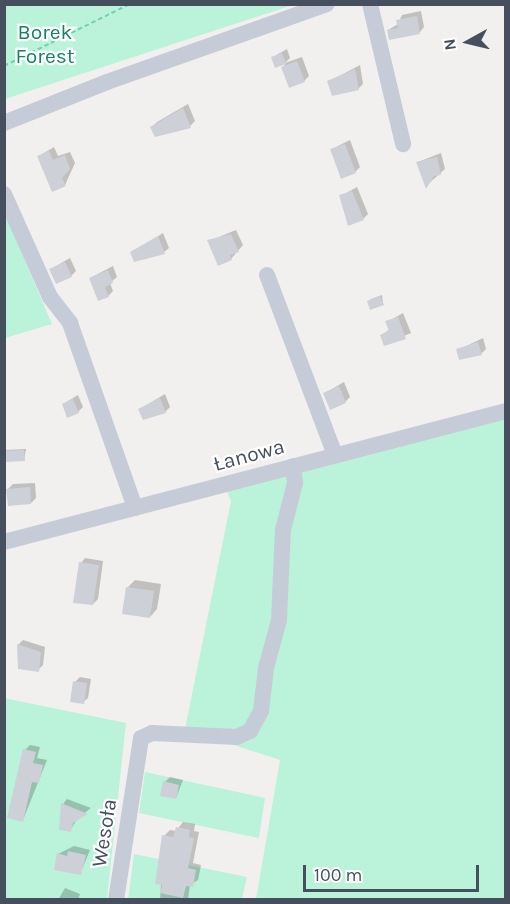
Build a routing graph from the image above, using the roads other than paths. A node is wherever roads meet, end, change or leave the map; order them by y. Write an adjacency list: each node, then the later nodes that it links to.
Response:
1 (327, 4): 3 (street)
2 (370, 4): 4 (street)
3 (4, 123)
4 (403, 144)
5 (4, 194): 10 (street)
6 (267, 275): 8 (street)
7 (506, 411): 8 (street, Łanowa)
8 (335, 455): 9 (street, Łanowa)
9 (293, 466): 10 (street, Łanowa); 12 (street, Wesoła)
10 (135, 508): 11 (street, Łanowa)
11 (4, 542)
12 (116, 900)

